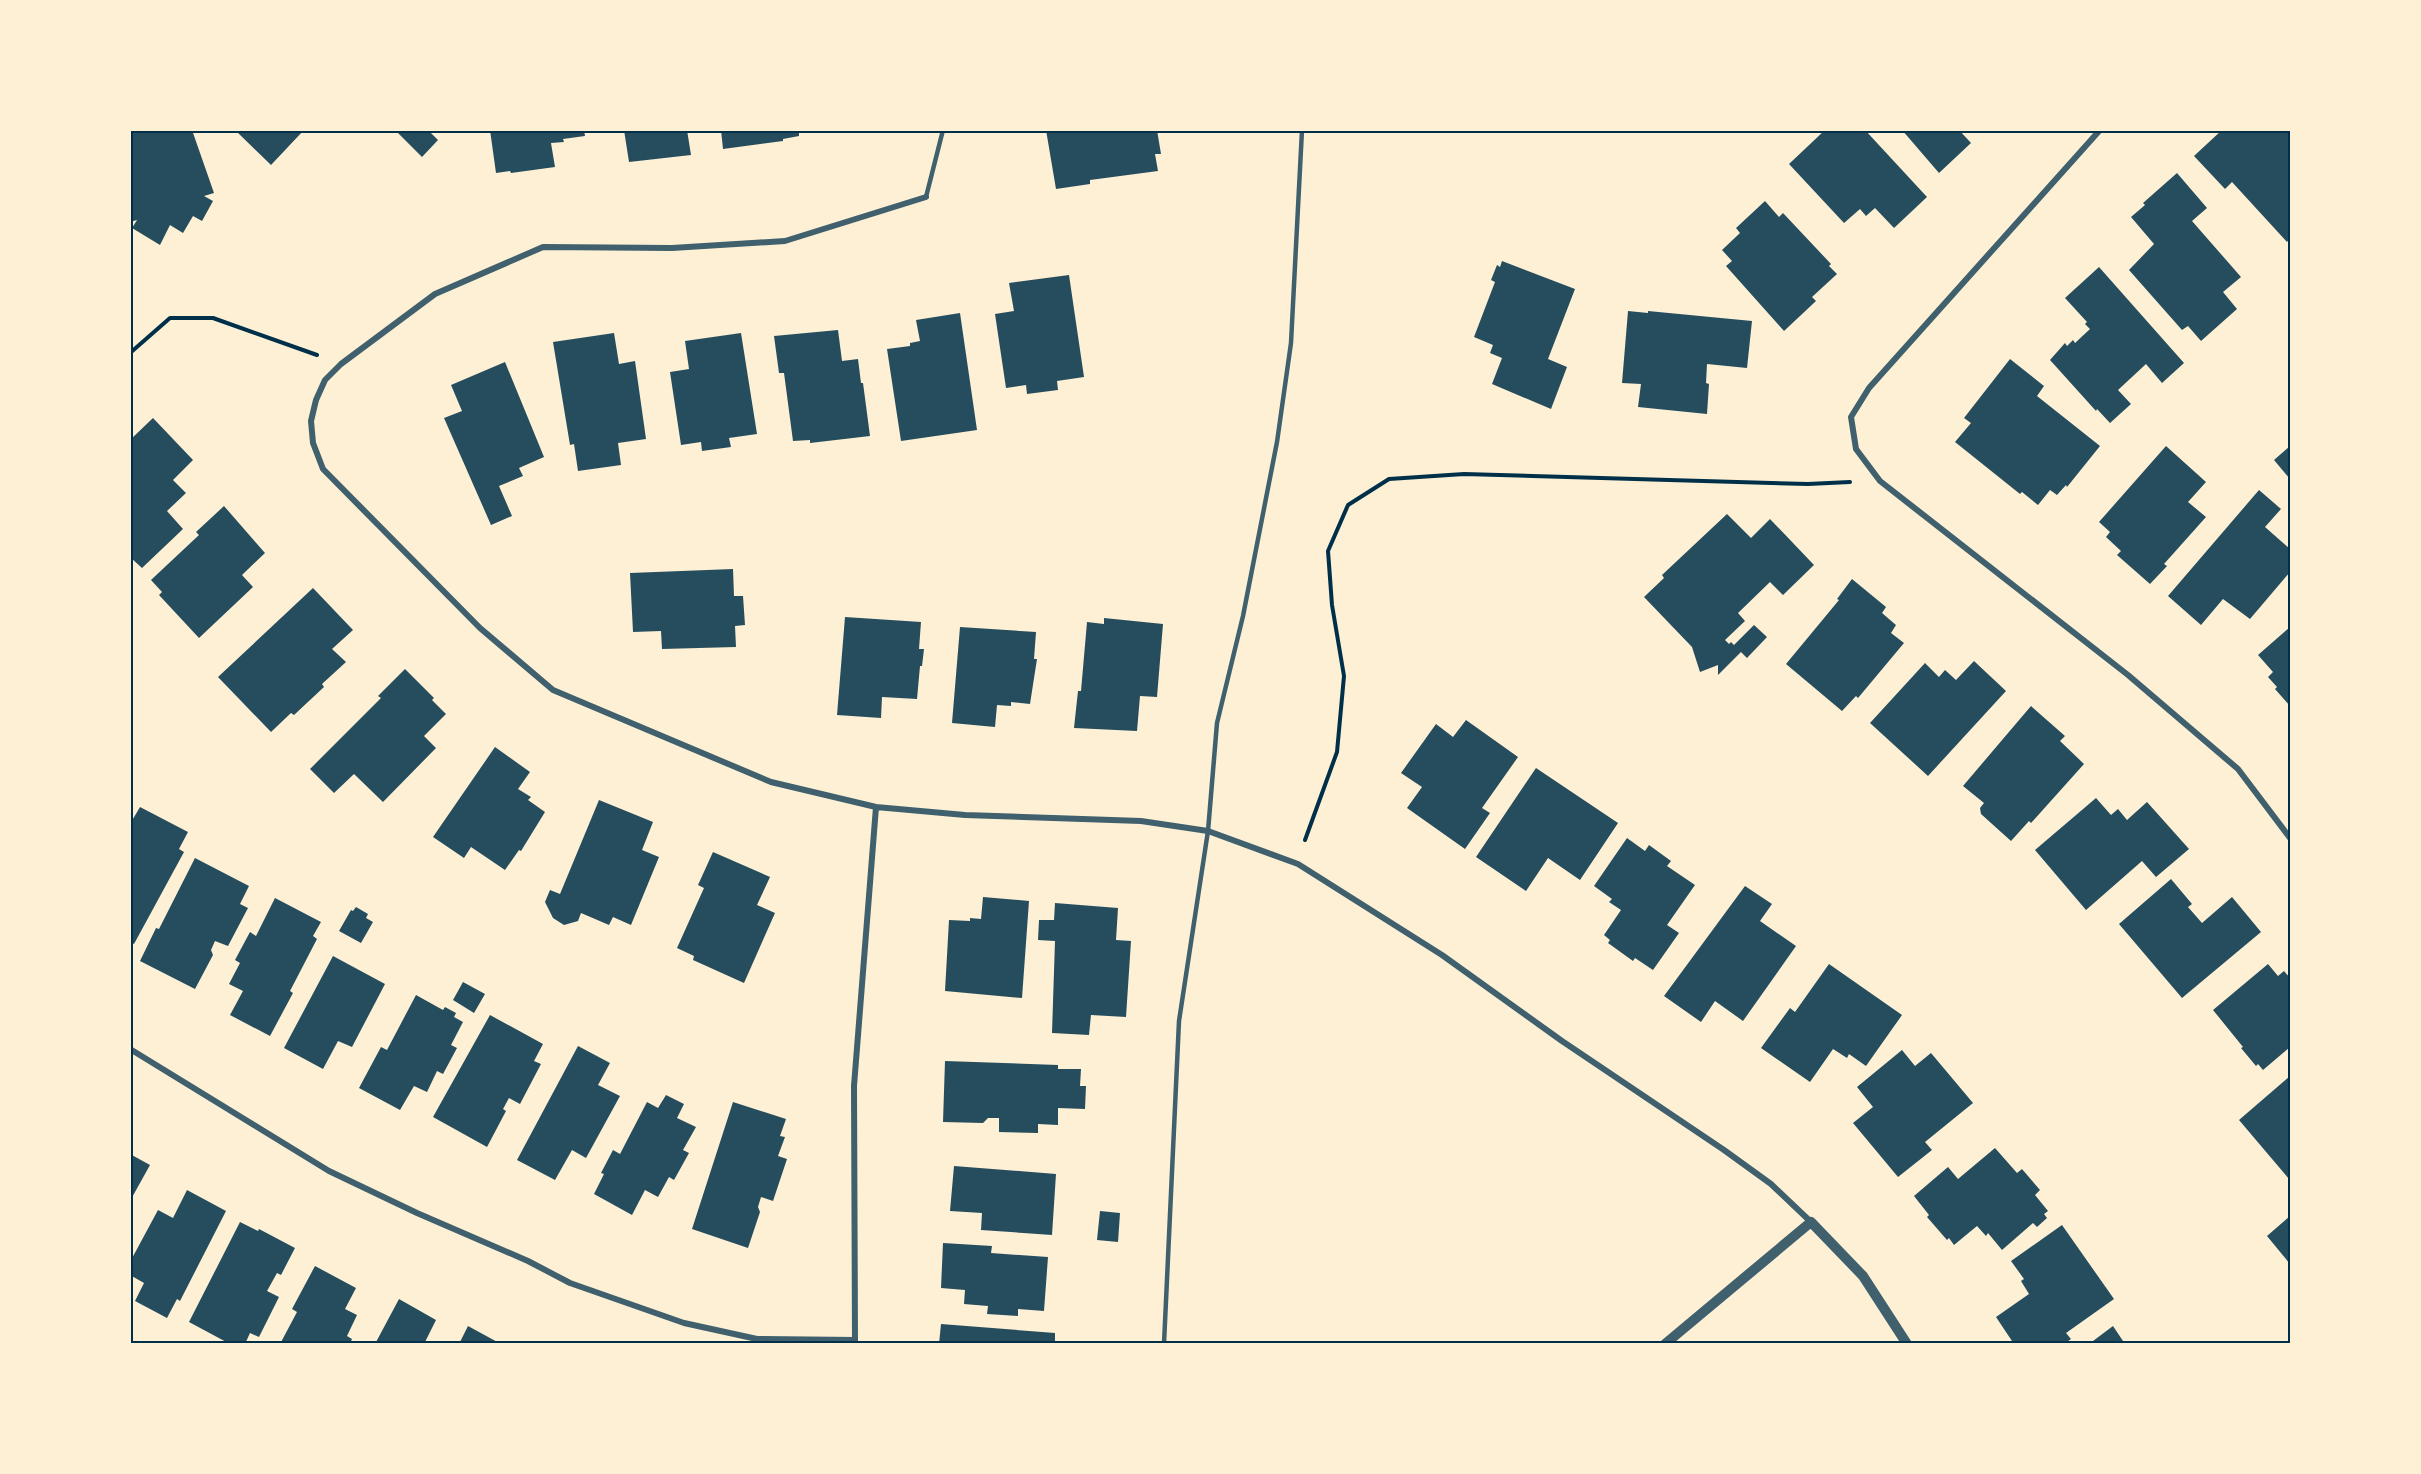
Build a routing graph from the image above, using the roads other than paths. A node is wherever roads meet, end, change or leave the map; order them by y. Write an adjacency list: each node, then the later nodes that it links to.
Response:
1 (943, 130): 4 (lane)
2 (1302, 130): 6 (lane)
3 (2100, 130): 7 (street)
4 (926, 197): 5 (street)
5 (876, 807): 6 (street); 10 (street)
6 (1208, 831): 9 (street); 11 (lane)
7 (2290, 838)
8 (130, 1049): 10 (street)
9 (1811, 1222): 12 (street); 13 (street)
10 (855, 1342)
11 (1164, 1344)
12 (1665, 1344)
13 (1907, 1344)

